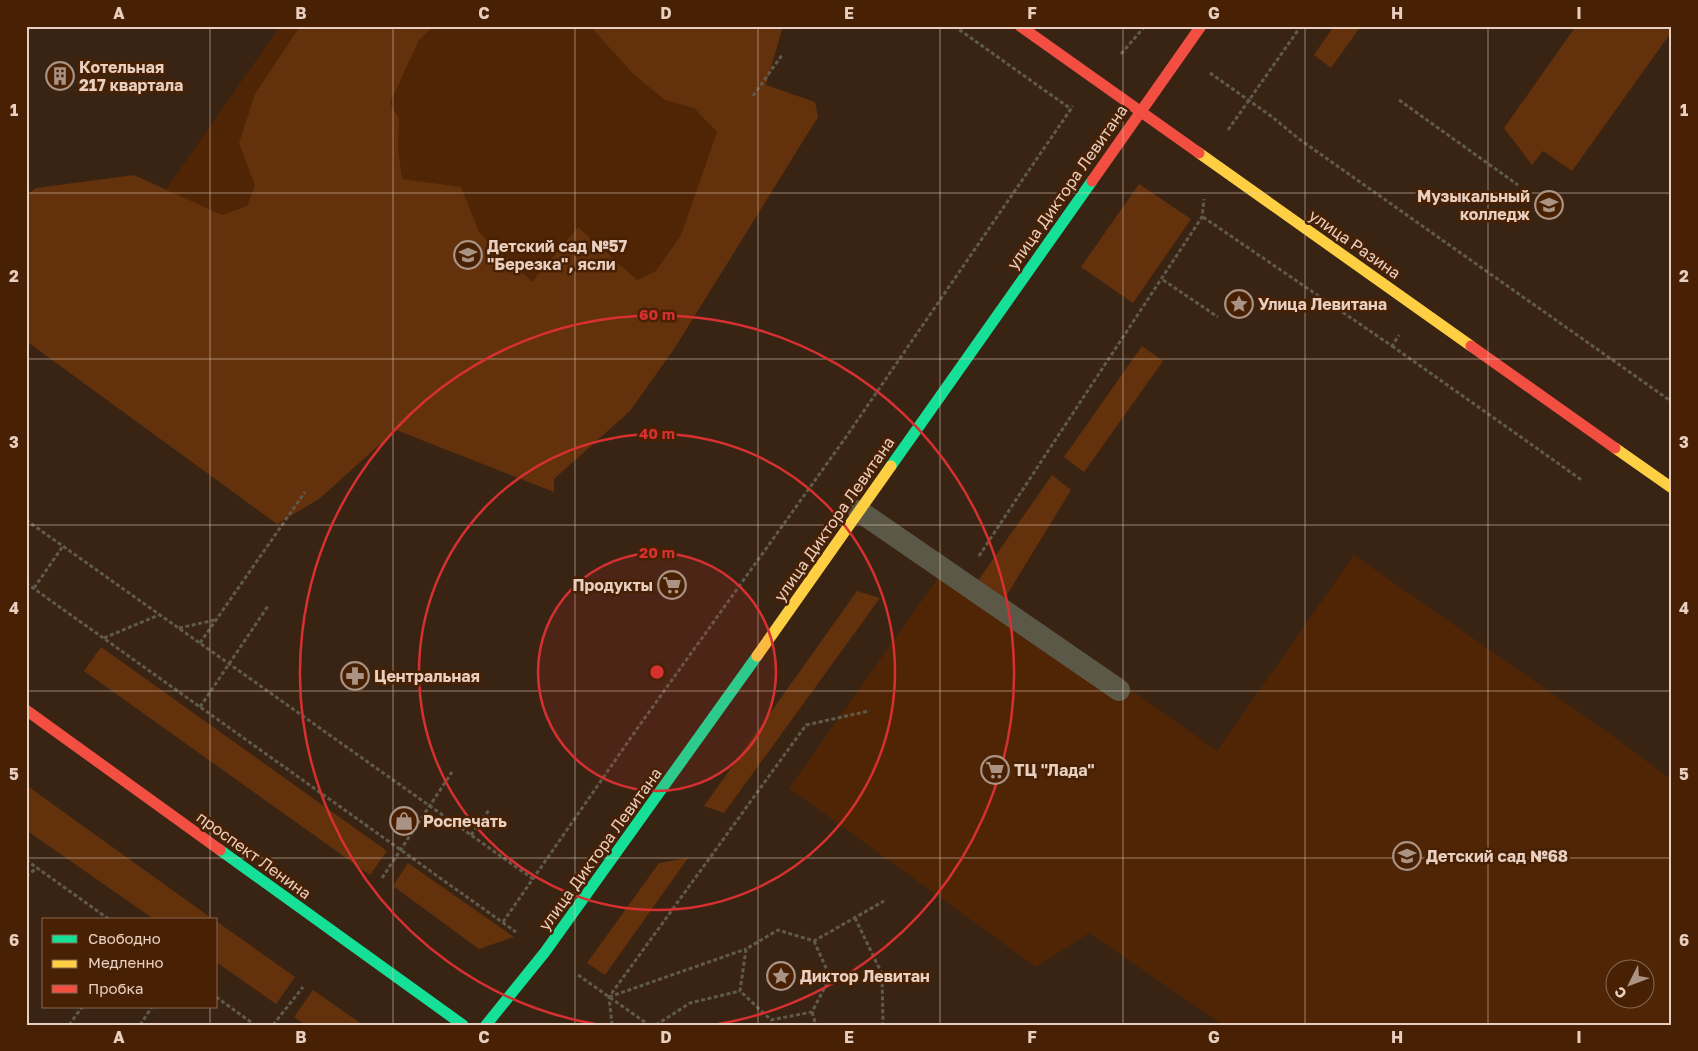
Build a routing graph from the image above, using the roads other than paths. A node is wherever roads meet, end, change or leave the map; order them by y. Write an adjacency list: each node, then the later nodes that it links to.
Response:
1 (1020, 26): 3 (street, улица Разина)
2 (1201, 26): 3 (street, улица Диктора Левитана)
3 (1139, 112): 4 (street, улица Разина); 5 (street, улица Диктора Левитана)
4 (1672, 488)
5 (859, 511): 6 (lane); 9 (street, улица Диктора Левитана)
6 (1119, 690)
7 (26, 710): 8 (street, проспект Ленина)
8 (464, 1025)
9 (486, 1025)

